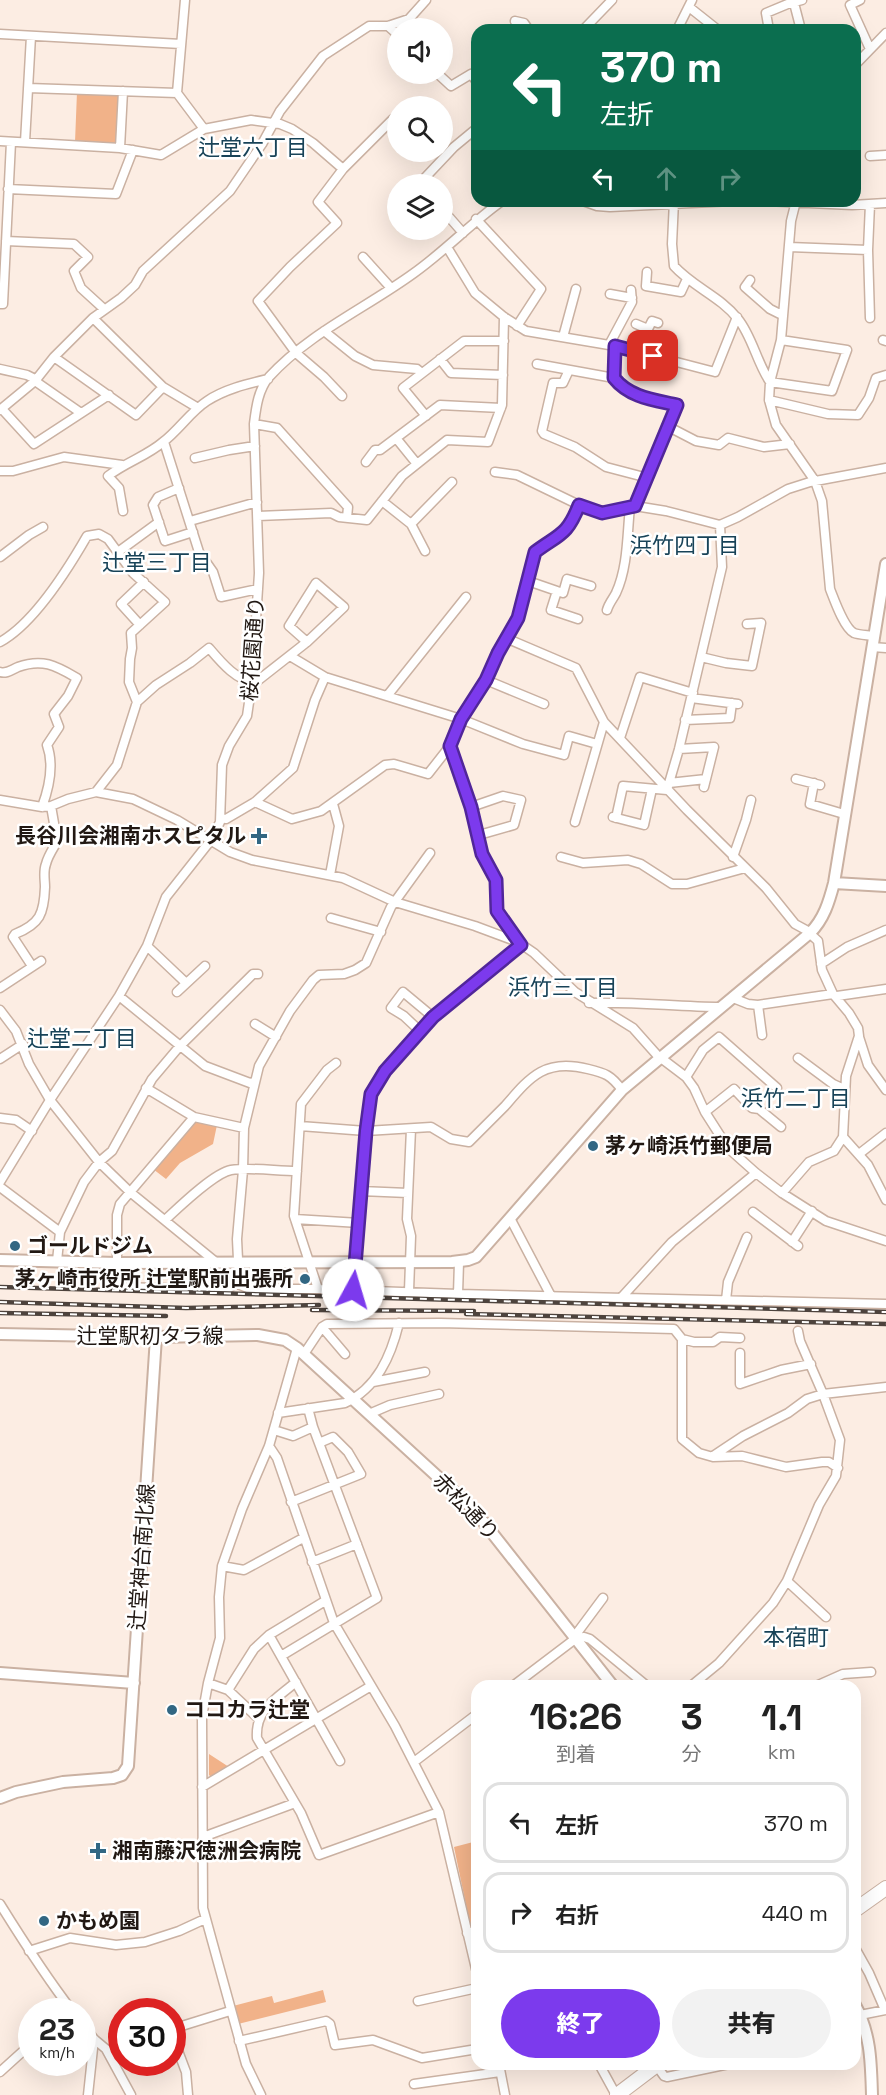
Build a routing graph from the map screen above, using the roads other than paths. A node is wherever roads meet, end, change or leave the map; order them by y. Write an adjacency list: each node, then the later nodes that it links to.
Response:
1 (185, 0): 21 (street)
2 (426, 0): 7 (street)
3 (612, 0): 10 (street)
4 (860, 0): 15 (street)
5 (798, 2): 13 (street); 14 (street)
6 (691, 4): 11 (street); 12 (street)
7 (410, 18)
8 (515, 21): 9 (street)
9 (525, 24)
10 (590, 24)
11 (680, 24)
12 (712, 24)
13 (768, 24)
14 (800, 24)
15 (859, 24)
16 (387, 26): 29 (street)
17 (861, 29): 22 (street)
18 (886, 33): 22 (street)
19 (0, 34): 20 (street)
20 (31, 36): 21 (street); 26 (street)
21 (181, 44): 28 (street)
22 (870, 49): 23 (street)
23 (861, 59)
24 (471, 74): 25 (street)
25 (449, 84)
26 (28, 88): 27 (street); 35 (street)
27 (123, 91): 28 (street); 36 (street)
28 (177, 93): 31 (street)
29 (273, 123): 31 (street); 40 (street); 64 (street)
30 (387, 125): 40 (street)
31 (204, 129): 37 (street)
32 (471, 133): 41 (street)
33 (0, 141): 34 (street)
34 (11, 142): 35 (street); 42 (street)
35 (25, 142): 36 (street)
36 (120, 148): 37 (street)
37 (133, 150): 42 (street)
38 (886, 155): 39 (street)
39 (870, 156)
40 (343, 169): 80 (street)
41 (428, 174)
42 (8, 189): 52 (street)
43 (886, 203): 45 (street)
44 (861, 204): 45 (street)
45 (870, 204): 55 (street)
46 (493, 207): 49 (street, 桜花園通り)
47 (674, 207): 58 (street)
48 (795, 207): 54 (street)
49 (476, 219): 51 (street, 桜花園通り); 72 (street)
50 (453, 222): 51 (street)
51 (463, 233): 53 (street, 桜花園通り)
52 (6, 241): 63 (street); 64 (street)
53 (447, 247): 60 (street, 桜花園通り); 66 (street)
54 (789, 247): 55 (street); 65 (street)
55 (868, 250): 69 (street)
56 (363, 257): 60 (street)
57 (647, 272): 58 (street)
58 (687, 279): 67 (street)
59 (750, 280): 65 (street)
60 (392, 288): 74 (street, 桜花園通り)
61 (576, 289): 75 (street)
62 (610, 294): 78 (street)
63 (0, 304)
64 (104, 309): 68 (street)
65 (782, 315): 76 (street)
66 (504, 317): 72 (street); 77 (street)
67 (737, 317): 79 (street); 92 (street)
68 (93, 318): 81 (street); 93 (street)
69 (870, 318)
70 (658, 323): 73 (street)
71 (636, 324): 73 (street)
72 (518, 326): 75 (street)
73 (648, 329): 79 (street)
74 (324, 331): 80 (street, 桜花園通り); 86 (street)
75 (563, 338): 78 (street)
76 (781, 340): 92 (street); 92 (street)
77 (504, 341): 82 (street); 87 (street)
78 (612, 345): 79 (street); 89 (street)
79 (638, 352)
80 (296, 353): 90 (street, 桜花園通り); 95 (street)
81 (54, 357): 91 (street); 94 (street)
82 (440, 359): 86 (street); 87 (street)
83 (537, 364): 85 (street)
84 (0, 369): 91 (street)
85 (569, 370): 89 (street); 115 (street)
86 (422, 373): 101 (street)
87 (503, 375): 98 (street)
88 (886, 375): 96 (street)
89 (614, 378): 103 (street)
90 (268, 379): 97 (street); 102 (street, 桜花園通り)
91 (36, 380): 99 (street); 100 (street)
92 (770, 382): 96 (street)
93 (163, 387): 94 (street); 97 (street)
94 (109, 395): 100 (street)
95 (342, 396)
96 (770, 400): 106 (street)
97 (198, 408): 105 (street)
98 (501, 408): 101 (street); 110 (street)
99 (1, 409): 100 (street)
100 (81, 413)
101 (426, 416): 104 (street)
102 (254, 424): 107 (street, 桜花園通り); 125 (street)
103 (669, 427): 106 (street); 115 (street)
104 (396, 438): 109 (street); 110 (street)
105 (164, 442): 111 (street); 118 (street)
106 (790, 444): 116 (street)
107 (255, 446): 108 (street); 120 (street, 桜花園通り)
108 (195, 458)
109 (366, 462)
110 (417, 464): 119 (street)
111 (122, 465): 113 (street); 123 (street)
112 (886, 468): 116 (street)
113 (0, 471)
114 (495, 472): 121 (street)
115 (648, 478): 122 (street)
116 (815, 481): 129 (street); 150 (street)
117 (453, 482): 128 (street)
118 (179, 488): 126 (street); 127 (street)
119 (382, 501): 125 (street); 128 (street)
120 (257, 502): 124 (street, 桜花園通り); 126 (street)
121 (579, 505): 122 (street); 137 (street)
122 (632, 507): 129 (street); 143 (street)
123 (123, 511)
124 (258, 516): 125 (street); 139 (street, 桜花園通り)
125 (347, 518)
126 (190, 521): 131 (street)
127 (159, 522): 131 (street); 133 (street)
128 (411, 524): 132 (street)
129 (720, 525): 153 (street)
130 (43, 527): 134 (street)
131 (193, 532): 139 (street)
132 (425, 551)
133 (118, 552): 136 (street); 148 (street)
134 (0, 557)
135 (886, 564): 142 (street)
136 (144, 582): 146 (street); 146 (street)
137 (528, 582): 140 (street); 147 (street)
138 (591, 586): 140 (street)
139 (258, 589): 157 (street, 桜花園通り)
140 (557, 591): 144 (street)
141 (466, 597): 158 (street)
142 (883, 606): 150 (street)
143 (607, 610)
144 (578, 619)
145 (747, 624): 153 (street)
146 (140, 625): 161 (street)
147 (508, 639): 156 (street); 164 (street)
148 (0, 642)
149 (307, 642): 149 (street); 152 (street)
150 (873, 642): 151 (street); 179 (street)
151 (886, 648)
152 (290, 656): 155 (street); 157 (street)
153 (701, 657): 159 (street)
154 (0, 672): 177 (street)
155 (325, 677): 158 (street); 175 (street)
156 (486, 680): 160 (street); 162 (street)
157 (252, 682): 161 (street); 180 (street, 桜花園通り)
158 (387, 696): 162 (street)
159 (692, 696): 163 (street); 163 (street); 165 (street)
160 (542, 701)
161 (137, 702): 172 (street)
162 (461, 719): 166 (street); 167 (street)
163 (685, 720): 168 (street)
164 (604, 722): 165 (street); 166 (street)
165 (620, 738): 170 (street)
166 (597, 744): 181 (street)
167 (450, 746): 176 (street); 178 (street)
168 (679, 749): 170 (street); 170 (street)
169 (796, 779): 179 (street)
170 (668, 786): 171 (street); 185 (street)
171 (652, 789): 171 (street)
172 (96, 792): 177 (street); 183 (street)
173 (751, 800): 185 (street)
174 (0, 801): 177 (street)
175 (255, 802): 176 (street); 180 (street)
176 (333, 804): 188 (street)
177 (46, 807): 200 (street)
178 (471, 807): 182 (street); 182 (street)
179 (844, 814): 189 (street)
180 (221, 818): 183 (street, 桜花園通り)
181 (575, 822)
182 (478, 835): 196 (street)
183 (211, 840): 188 (street); 197 (street, 桜花園通り)
184 (430, 853): 191 (street)
185 (733, 856): 187 (street)
186 (561, 857): 187 (street)
187 (745, 868): 195 (street)
188 (330, 875): 191 (street)
189 (834, 883): 190 (street); 195 (street)
190 (886, 886)
191 (395, 902): 194 (street); 196 (street)
192 (331, 918): 194 (street)
193 (886, 930): 199 (street)
194 (381, 932): 219 (street)
195 (810, 933): 199 (street); 209 (street)
196 (520, 944): 210 (street); 214 (street)
197 (147, 946): 203 (street); 208 (street, 桜花園通り)
198 (40, 961): 200 (street)
199 (821, 964): 207 (street)
200 (32, 966): 204 (street)
201 (205, 966): 203 (street)
202 (258, 974): 221 (street)
203 (185, 982): 206 (street)
204 (0, 988)
205 (886, 989): 207 (street)
206 (177, 992)
207 (835, 995): 211 (street); 218 (street)
208 (119, 996): 221 (street); 233 (street, 桜花園通り)
209 (733, 998): 211 (street); 212 (street)
210 (590, 1003): 212 (street); 222 (street)
211 (758, 1005): 217 (street)
212 (721, 1007): 222 (street)
213 (0, 1010): 220 (street)
214 (433, 1017): 216 (street); 216 (street)
215 (255, 1024): 219 (street)
216 (421, 1032): 242 (street)
217 (762, 1035)
218 (859, 1036): 230 (street); 232 (street)
219 (276, 1037): 227 (street)
220 (23, 1044): 224 (street); 233 (street)
221 (179, 1047): 227 (street); 228 (street)
222 (661, 1058): 226 (street); 231 (street)
223 (798, 1058): 230 (street)
224 (0, 1059)
225 (336, 1063): 237 (street)
226 (686, 1077): 229 (street); 234 (street)
227 (255, 1082): 239 (street)
228 (146, 1088): 235 (street); 246 (street)
229 (777, 1088)
230 (844, 1089): 244 (street)
231 (622, 1090): 240 (street); 259 (street)
232 (886, 1090)
233 (50, 1100): 241 (street, 桜花園通り); 246 (street)
234 (705, 1112): 238 (street); 249 (street)
235 (194, 1117): 239 (street); 253 (street)
236 (0, 1118): 241 (street)
237 (300, 1126): 242 (street); 248 (street)
238 (781, 1127)
239 (244, 1128): 247 (street)
240 (411, 1129): 242 (street); 254 (street)
241 (32, 1131): 250 (street, 桜花園通り)
242 (366, 1131): 252 (street)
243 (886, 1133): 245 (street)
244 (843, 1137): 245 (street); 255 (street)
245 (859, 1154): 256 (street)
246 (99, 1162): 253 (street); 263 (street)
247 (243, 1170): 248 (street); 261 (street); 268 (street)
248 (297, 1171): 260 (street)
249 (756, 1173): 255 (street); 281 (street)
250 (0, 1182)
251 (0, 1187): 263 (street)
252 (361, 1191): 254 (street); 262 (street)
253 (130, 1192): 261 (street); 273 (street)
254 (408, 1193): 271 (street)
255 (782, 1193): 257 (street)
256 (886, 1200)
257 (812, 1210): 258 (street); 265 (street)
258 (753, 1212)
259 (510, 1218): 272 (street); 280 (street)
260 (295, 1219): 262 (street); 269 (street)
261 (165, 1221): 274 (street)
262 (359, 1223): 270 (street)
263 (60, 1232): 267 (street)
264 (747, 1237): 282 (street)
265 (886, 1241)
266 (0, 1260): 267 (street)
267 (57, 1261): 273 (street)
268 (237, 1262): 269 (street); 274 (street); 275 (street)
269 (310, 1262): 270 (street); 276 (street)
270 (356, 1262): 271 (street); 277 (street)
271 (410, 1262): 272 (street); 278 (street)
272 (459, 1262): 279 (street)
273 (117, 1263): 274 (street); 275 (street)
274 (217, 1263)
275 (238, 1280): 276 (street)
276 (318, 1289): 277 (street)
277 (353, 1290): 278 (street)
278 (409, 1291): 279 (street)
279 (458, 1294): 280 (street)
280 (551, 1296): 281 (street)
281 (621, 1298): 282 (street)
282 (726, 1300): 283 (street)
283 (886, 1304)
284 (399, 1323): 285 (street); 290 (street); 296 (street)
285 (322, 1327): 291 (street); 293 (street)
286 (798, 1331): 294 (street)
287 (0, 1334): 288 (street, 辻堂駅初タラ線)
288 (156, 1338): 291 (street, 辻堂駅初タラ線); 332 (street, 辻堂神台南北線)
289 (740, 1338): 290 (street)
290 (682, 1339): 308 (street)
291 (301, 1351): 300 (street, 赤松通り); 302 (street)
292 (740, 1353): 294 (street)
293 (345, 1354)
294 (811, 1364): 299 (street)
295 (425, 1372): 296 (street)
296 (373, 1382): 300 (street)
297 (886, 1387): 299 (street)
298 (439, 1394): 303 (street)
299 (823, 1394): 308 (street); 309 (street)
300 (353, 1399): 301 (street); 303 (street, 赤松通り)
301 (308, 1408): 302 (street); 304 (street)
302 (278, 1413): 305 (street)
303 (369, 1414): 322 (street, 赤松通り)
304 (313, 1427): 305 (street); 306 (street)
305 (273, 1430): 307 (street)
306 (319, 1443): 310 (street); 310 (street)
307 (269, 1446): 311 (street); 315 (street)
308 (712, 1456): 309 (street)
309 (838, 1468): 316 (street)
310 (336, 1485): 311 (street); 313 (street)
311 (291, 1502): 312 (street)
312 (303, 1538): 314 (street); 315 (street)
313 (357, 1544): 314 (street); 320 (street)
314 (312, 1562): 318 (street)
315 (222, 1566): 333 (street)
316 (787, 1581): 319 (street); 329 (street)
317 (603, 1598): 322 (street)
318 (325, 1601): 320 (street); 321 (street)
319 (826, 1617)
320 (334, 1623): 323 (street); 334 (street)
321 (269, 1635): 323 (street); 335 (street)
322 (575, 1638): 326 (street); 327 (street, 赤松通り); 328 (street)
323 (281, 1656): 331 (street)
324 (871, 1672): 330 (street)
325 (0, 1673): 332 (street)
326 (525, 1680)
327 (608, 1680)
328 (640, 1680)
329 (698, 1680)
330 (830, 1680)
331 (296, 1682): 336 (street); 337 (street)
332 (134, 1683): 343 (street, 辻堂神台南北線)
333 (207, 1683): 335 (street); 342 (street)
334 (371, 1686): 337 (street); 341 (street)
335 (228, 1690): 336 (street)
336 (259, 1719): 339 (street)
337 (316, 1719): 339 (street); 340 (street)
338 (471, 1719): 341 (street)
339 (263, 1750): 342 (street); 344 (street)
340 (340, 1761)
341 (414, 1762): 345 (street)
342 (202, 1786): 346 (street)
343 (0, 1798)
344 (295, 1803): 345 (street); 346 (street)
345 (439, 1812): 351 (street)
346 (203, 1837): 350 (street)
347 (886, 1888): 349 (highway)
348 (0, 1904): 354 (street)
349 (861, 1906)
350 (205, 1919): 354 (street); 360 (street)
351 (467, 1933): 352 (street); 353 (street)
352 (471, 1933)
353 (471, 1949)
354 (29, 1951): 357 (street)
355 (861, 1959): 359 (street)
356 (471, 1989): 358 (street)
357 (63, 1998)
358 (418, 2001)
359 (886, 2010): 361 (street)
360 (230, 2011): 363 (street); 365 (street)
361 (861, 2015)
362 (861, 2023): 384 (street)
363 (186, 2025)
364 (96, 2041): 379 (street)
365 (239, 2041): 366 (street); 381 (street)
366 (471, 2050)
367 (18, 2056): 374 (street)
368 (489, 2070): 377 (street)
369 (500, 2070): 382 (street)
370 (602, 2070): 383 (street)
371 (650, 2070): 383 (highway)
372 (660, 2070): 373 (street)
373 (700, 2070)
374 (0, 2072)
375 (186, 2072): 380 (street)
376 (90, 2076): 378 (street)
377 (414, 2084)
378 (88, 2095)
379 (131, 2095)
380 (189, 2095)
381 (261, 2095)
382 (506, 2095)
383 (616, 2095)
384 (872, 2095)

